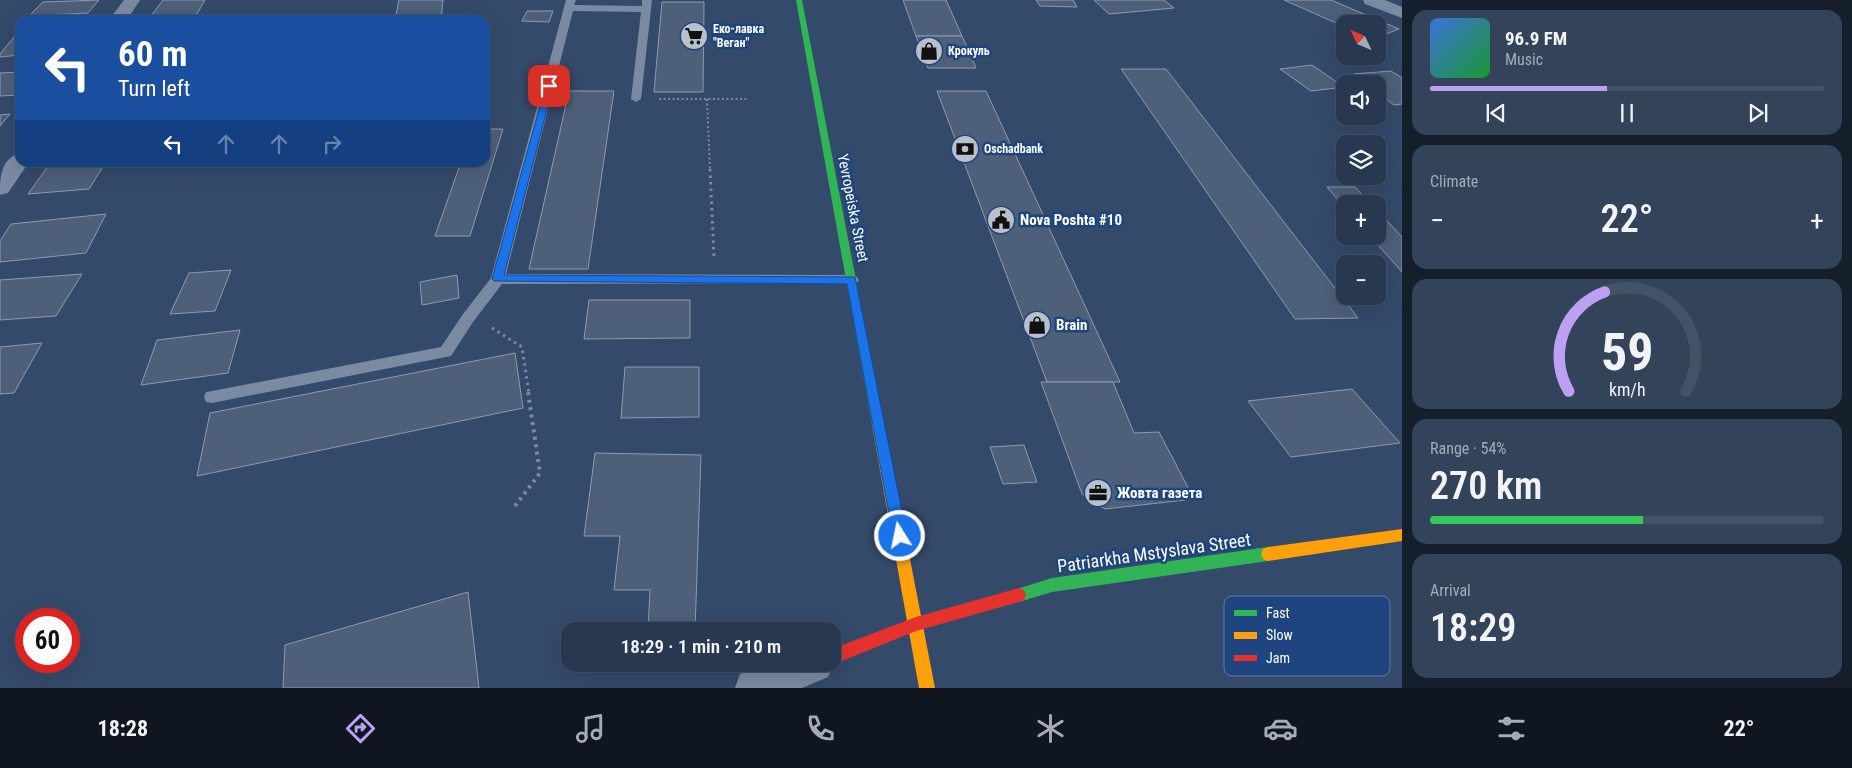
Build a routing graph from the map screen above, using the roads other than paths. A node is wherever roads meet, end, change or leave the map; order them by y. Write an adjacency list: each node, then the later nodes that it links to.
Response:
1 (132, 0): 7 (street)
2 (799, 0): 12 (main road, Yevropeiska Street)
3 (1371, 0): 6 (street)
4 (570, 4): 5 (lane); 11 (lane)
5 (647, 4): 8 (lane)
6 (1402, 13)
7 (122, 15)
8 (636, 99)
9 (15, 167): 10 (street)
10 (0, 188)
11 (498, 279): 12 (lane); 13 (lane)
12 (852, 280): 15 (main road, Yevropeiska Street)
13 (212, 397)
14 (1402, 536): 15 (main road, Patriarkha Mstyslava Street)
15 (916, 624): 16 (main road, Patriarkha Mstyslava Street); 19 (main road, Yevropeiska Street)
16 (841, 653)
17 (795, 672): 18 (street)
18 (754, 688)
19 (927, 688)

